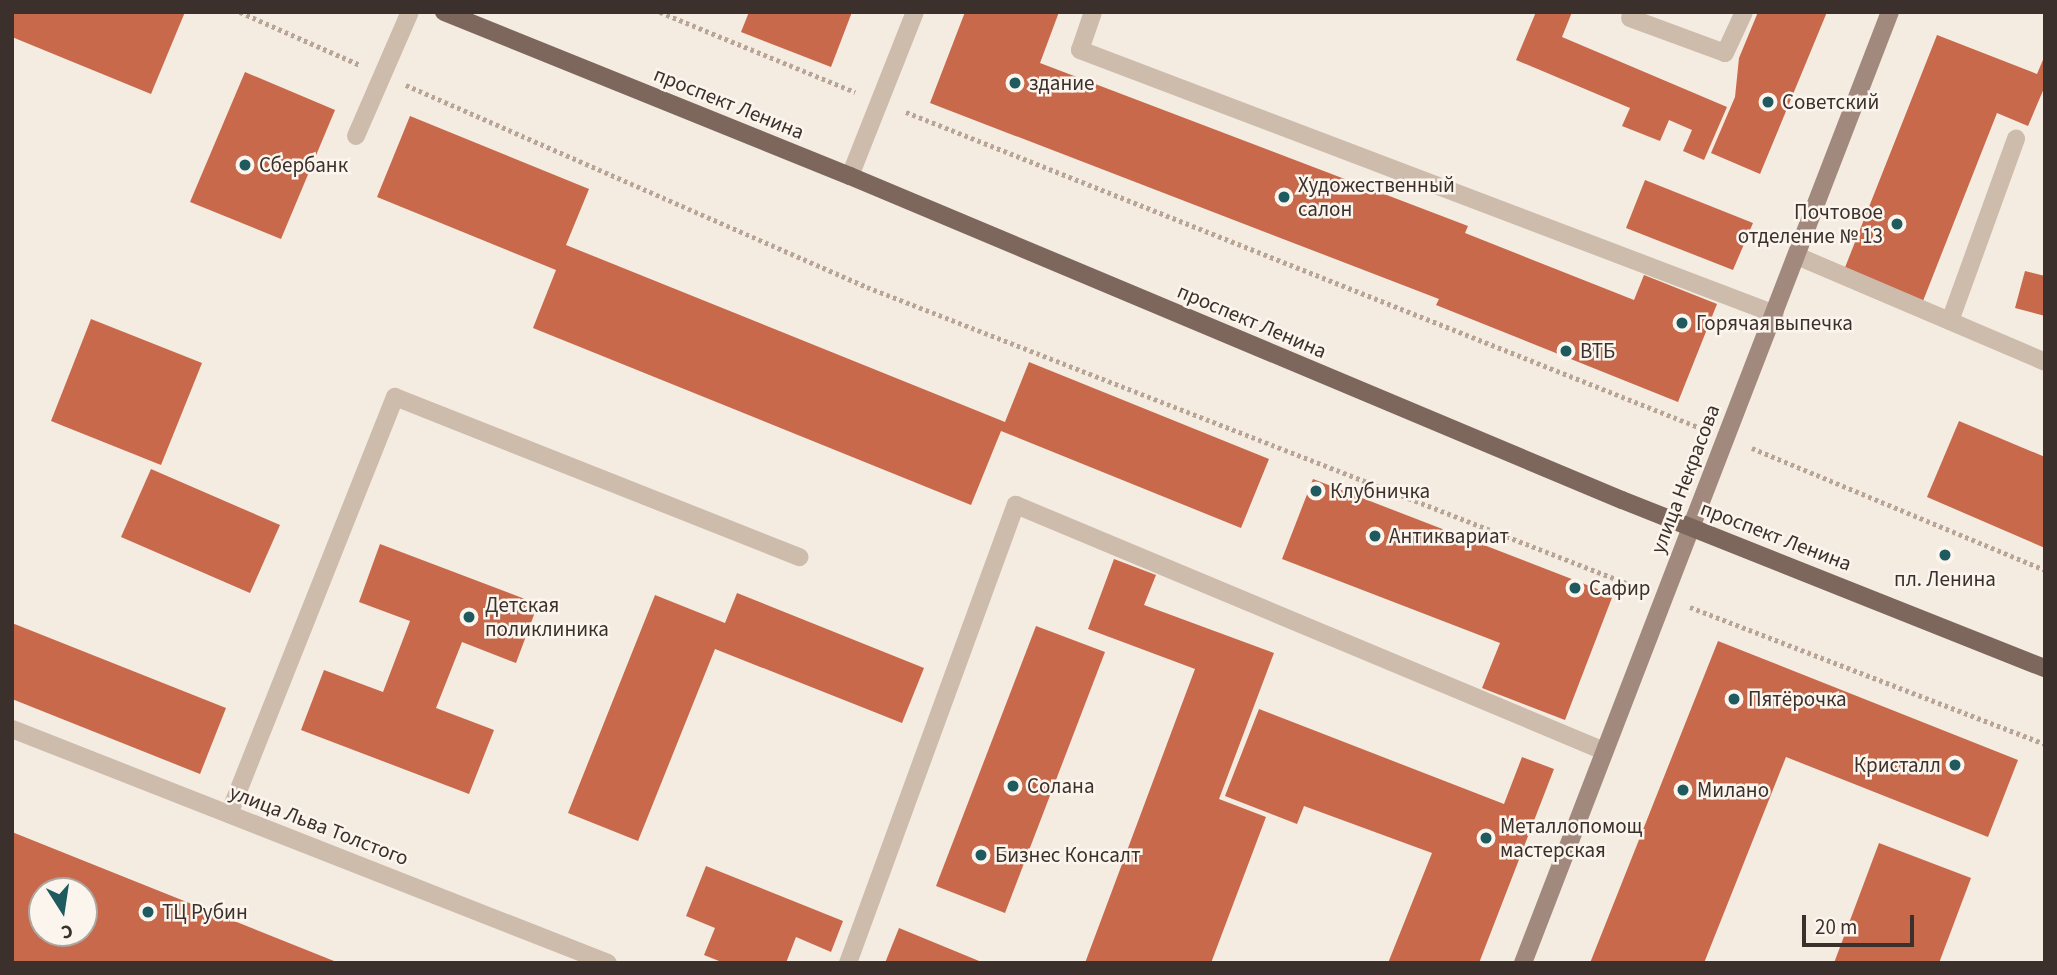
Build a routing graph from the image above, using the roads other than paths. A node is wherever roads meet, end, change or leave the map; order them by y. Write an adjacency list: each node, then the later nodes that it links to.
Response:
1 (410, 12): 8 (street)
2 (444, 12): 10 (main road, проспект Ленина)
3 (915, 12): 10 (street)
4 (1093, 12): 12 (street)
5 (1744, 12): 7 (street)
6 (1890, 12): 11 (street, улица Некрасова)
7 (1630, 18)
8 (356, 136)
9 (2016, 139): 13 (street)
10 (850, 176): 15 (main road, проспект Ленина)
11 (1797, 256): 12 (street, улица Некрасова); 13 (street)
12 (1775, 314): 15 (street, улица Некрасова)
13 (1950, 321): 14 (street)
14 (2045, 362)
15 (1690, 526): 17 (main road, проспект Ленина); 19 (street, улица Некрасова)
16 (799, 557): 20 (street)
17 (2045, 668)
18 (12, 729): 20 (street, улица Льва Толстого)
19 (1604, 751): 22 (street); 23 (street, улица Некрасова)
20 (229, 814): 21 (street, улица Льва Толстого)
21 (608, 963)
22 (848, 963)
23 (1522, 963)

